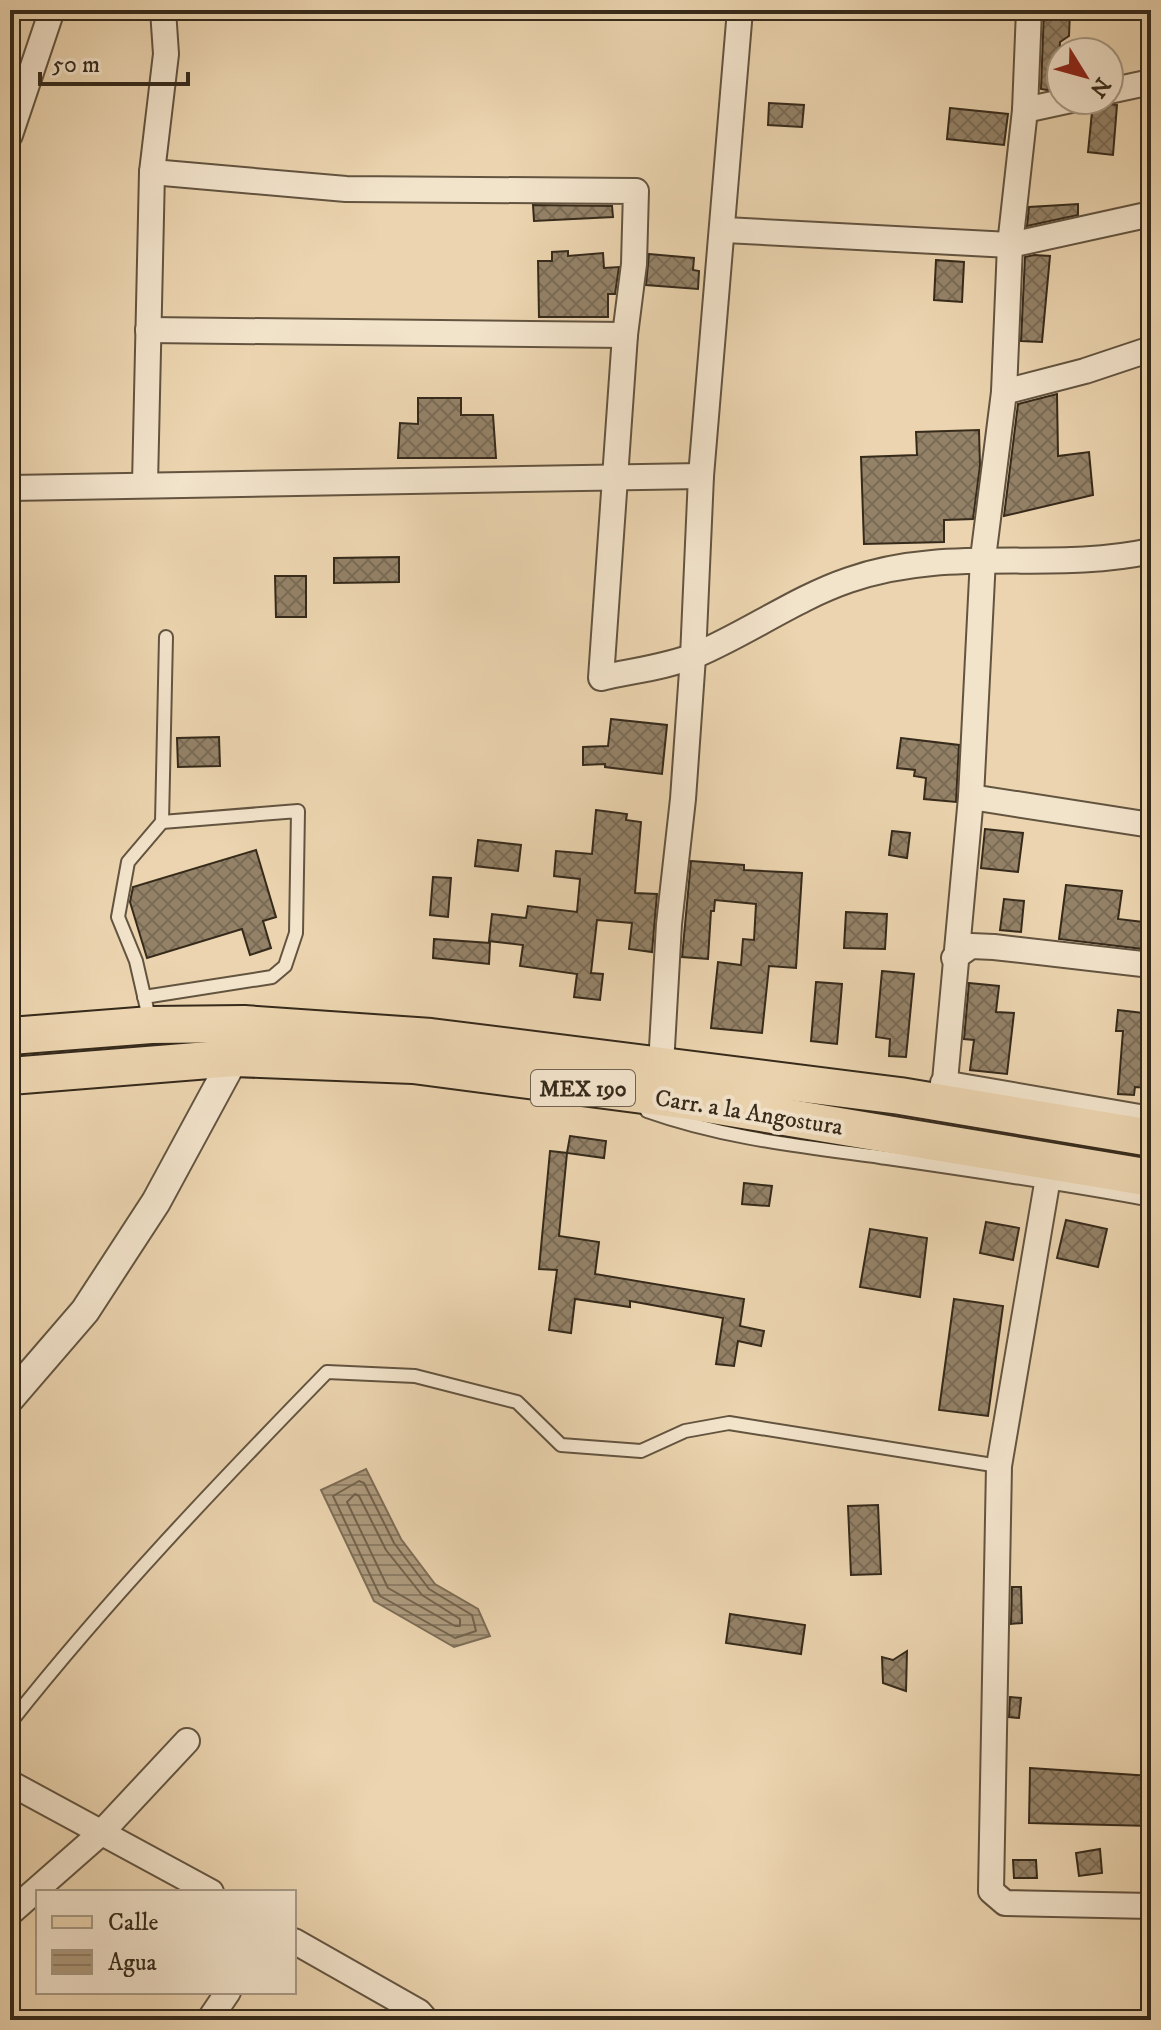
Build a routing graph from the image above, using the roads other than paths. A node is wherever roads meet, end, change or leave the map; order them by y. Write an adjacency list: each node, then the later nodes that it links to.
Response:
1 (52, 10): 9 (street)
2 (163, 10): 10 (street)
3 (740, 10): 12 (street)
4 (1029, 10): 8 (street)
5 (1151, 82): 6 (street)
6 (1125, 88)
7 (1045, 106): 8 (street)
8 (1025, 110): 13 (street)
9 (10, 135)
10 (152, 172): 14 (street); 15 (street)
11 (1151, 214): 13 (street)
12 (725, 230): 13 (street); 18 (street)
13 (1010, 245): 17 (street)
14 (148, 330): 15 (street); 20 (street)
15 (625, 335): 19 (street)
16 (1151, 349): 17 (street)
17 (1004, 392): 23 (street)
18 (701, 476): 19 (street); 25 (street)
19 (614, 477): 20 (street); 25 (street)
20 (145, 484): 21 (street)
21 (10, 488)
22 (1151, 551): 23 (street)
23 (983, 558): 25 (street); 26 (street)
24 (166, 637): 27 (lane)
25 (693, 657): 34 (street)
26 (971, 797): 28 (street); 29 (street)
27 (162, 822): 31 (lane); 31 (lane)
28 (1151, 825)
29 (954, 958): 30 (street); 36 (street)
30 (1151, 965)
31 (148, 1011): 32 (main road, Carr. a la Angostura / MEX 190); 34 (main road, Carr. a la Angostura / MEX 190)
32 (10, 1036)
33 (234, 1058): 35 (main road, Carr. a la Angostura / MEX 190); 39 (main road, Carr. a la Angostura / MEX 190); 42 (street)
34 (661, 1065): 36 (main road, Carr. a la Angostura / MEX 190)
35 (10, 1076)
36 (943, 1093): 37 (street); 38 (main road, Carr. a la Angostura / MEX 190)
37 (1151, 1119)
38 (1151, 1138)
39 (1049, 1170): 40 (main road, Carr. a la Angostura / MEX 190); 41 (lane); 43 (street)
40 (1151, 1178)
41 (1151, 1200)
42 (10, 1398)
43 (999, 1466): 44 (lane); 51 (street)
44 (10, 1723)
45 (187, 1741): 47 (street)
46 (10, 1783): 47 (street)
47 (101, 1833): 49 (street); 50 (street)
48 (36, 1890): 52 (street)
49 (36, 1890)
50 (207, 1890)
51 (1151, 1906)
52 (10, 1913)
53 (296, 1942): 56 (street)
54 (227, 1994): 55 (street)
55 (209, 2020)
56 (426, 2020)

